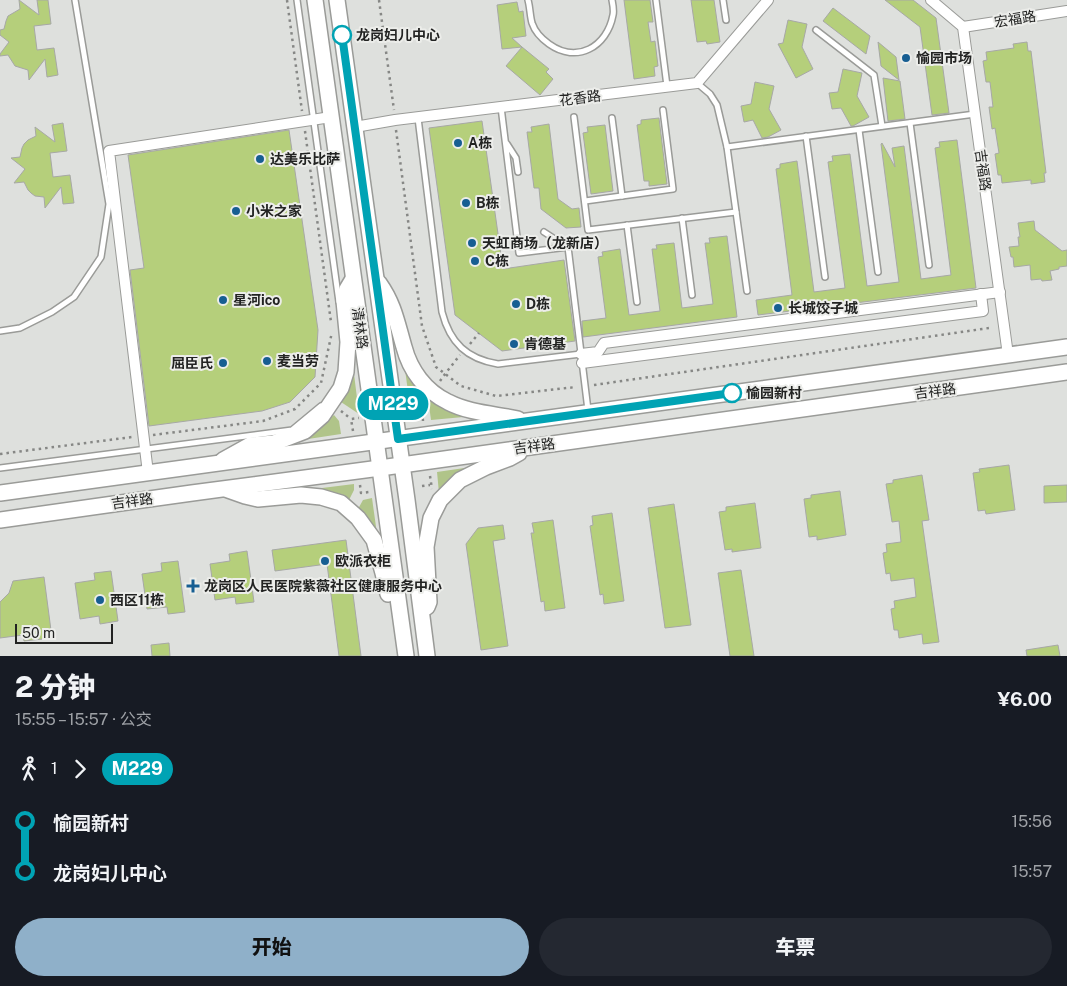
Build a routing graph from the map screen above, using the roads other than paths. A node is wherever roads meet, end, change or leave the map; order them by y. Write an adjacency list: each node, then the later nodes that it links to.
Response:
1 (75, 0): 52 (lane)
2 (297, 0): 24 (lane)
3 (315, 0): 20 (main road, 清林路)
4 (338, 0): 27 (main road, 清林路)
5 (528, 0): 6 (lane)
6 (612, 0)
7 (656, 0): 16 (lane)
8 (723, 0): 12 (lane)
9 (768, 0): 15 (street)
10 (931, 0): 13 (street)
11 (1067, 10): 13 (street, 宏福路)
12 (726, 20)
13 (963, 26): 19 (street, 吉福路)
14 (816, 30): 26 (lane)
15 (697, 83): 16 (street, 花香路); 31 (lane)
16 (667, 87): 17 (street, 花香路)
17 (501, 108): 22 (street, 花香路); 30 (lane)
18 (663, 110): 33 (lane)
19 (975, 114): 25 (lane); 48 (street, 吉福路)
20 (331, 117): 24 (street); 34 (main road, 清林路)
21 (574, 117): 35 (lane)
22 (418, 118): 27 (street, 花香路); 55 (lane)
23 (612, 118): 33 (lane)
24 (308, 121): 62 (lane); 62 (street)
25 (910, 123): 26 (lane); 42 (lane)
26 (882, 126): 28 (lane)
27 (355, 127): 40 (main road, 清林路)
28 (859, 130): 29 (lane); 43 (lane)
29 (806, 136): 31 (lane); 44 (lane)
30 (506, 142): 32 (lane); 41 (lane)
31 (727, 147): 36 (lane)
32 (518, 172)
33 (622, 196): 35 (lane)
34 (342, 200): 40 (main road); 46 (main road, 清林路)
35 (585, 201): 38 (lane)
36 (736, 212): 37 (lane); 47 (lane)
37 (682, 218): 38 (lane); 50 (lane)
38 (627, 225): 51 (lane)
39 (544, 232): 41 (lane)
40 (370, 234): 45 (main road, 清林路)
41 (568, 247): 55 (lane)
42 (929, 265)
43 (878, 272)
44 (825, 277)
45 (376, 278): 58 (main road); 59 (main road, 清林路)
46 (353, 279): 60 (main road, 清林路); 63 (main road)
47 (747, 291)
48 (1000, 292): 49 (street); 54 (street, 吉福路)
49 (981, 294): 55 (street); 55 (street)
50 (692, 295)
51 (637, 302)
52 (0, 331)
53 (1067, 347): 54 (main road, 吉祥路)
54 (1008, 355): 57 (main road, 吉祥路)
55 (582, 359): 57 (lane)
56 (1067, 372): 61 (main road, 吉祥路)
57 (588, 413): 58 (main road, 吉祥路)
58 (527, 422): 59 (main road, 吉祥路)
59 (398, 439): 60 (main road, 吉祥路); 64 (main road, 清林路)
60 (376, 442): 63 (main road, 吉祥路); 66 (main road, 清林路)
61 (531, 446): 64 (main road, 吉祥路); 71 (main road)
62 (145, 449): 65 (lane); 67 (street)
63 (218, 463): 67 (main road, 吉祥路)
64 (402, 465): 66 (main road, 吉祥路); 71 (main road, 清林路)
65 (0, 468)
66 (380, 468): 68 (main road, 吉祥路); 72 (main road, 清林路)
67 (148, 473): 69 (main road, 吉祥路)
68 (224, 488): 70 (main road, 吉祥路); 72 (main road)
69 (0, 493)
70 (0, 520)
71 (422, 620): 74 (main road, 清林路)
72 (401, 622): 73 (main road, 清林路)
73 (406, 656)
74 (427, 656)

